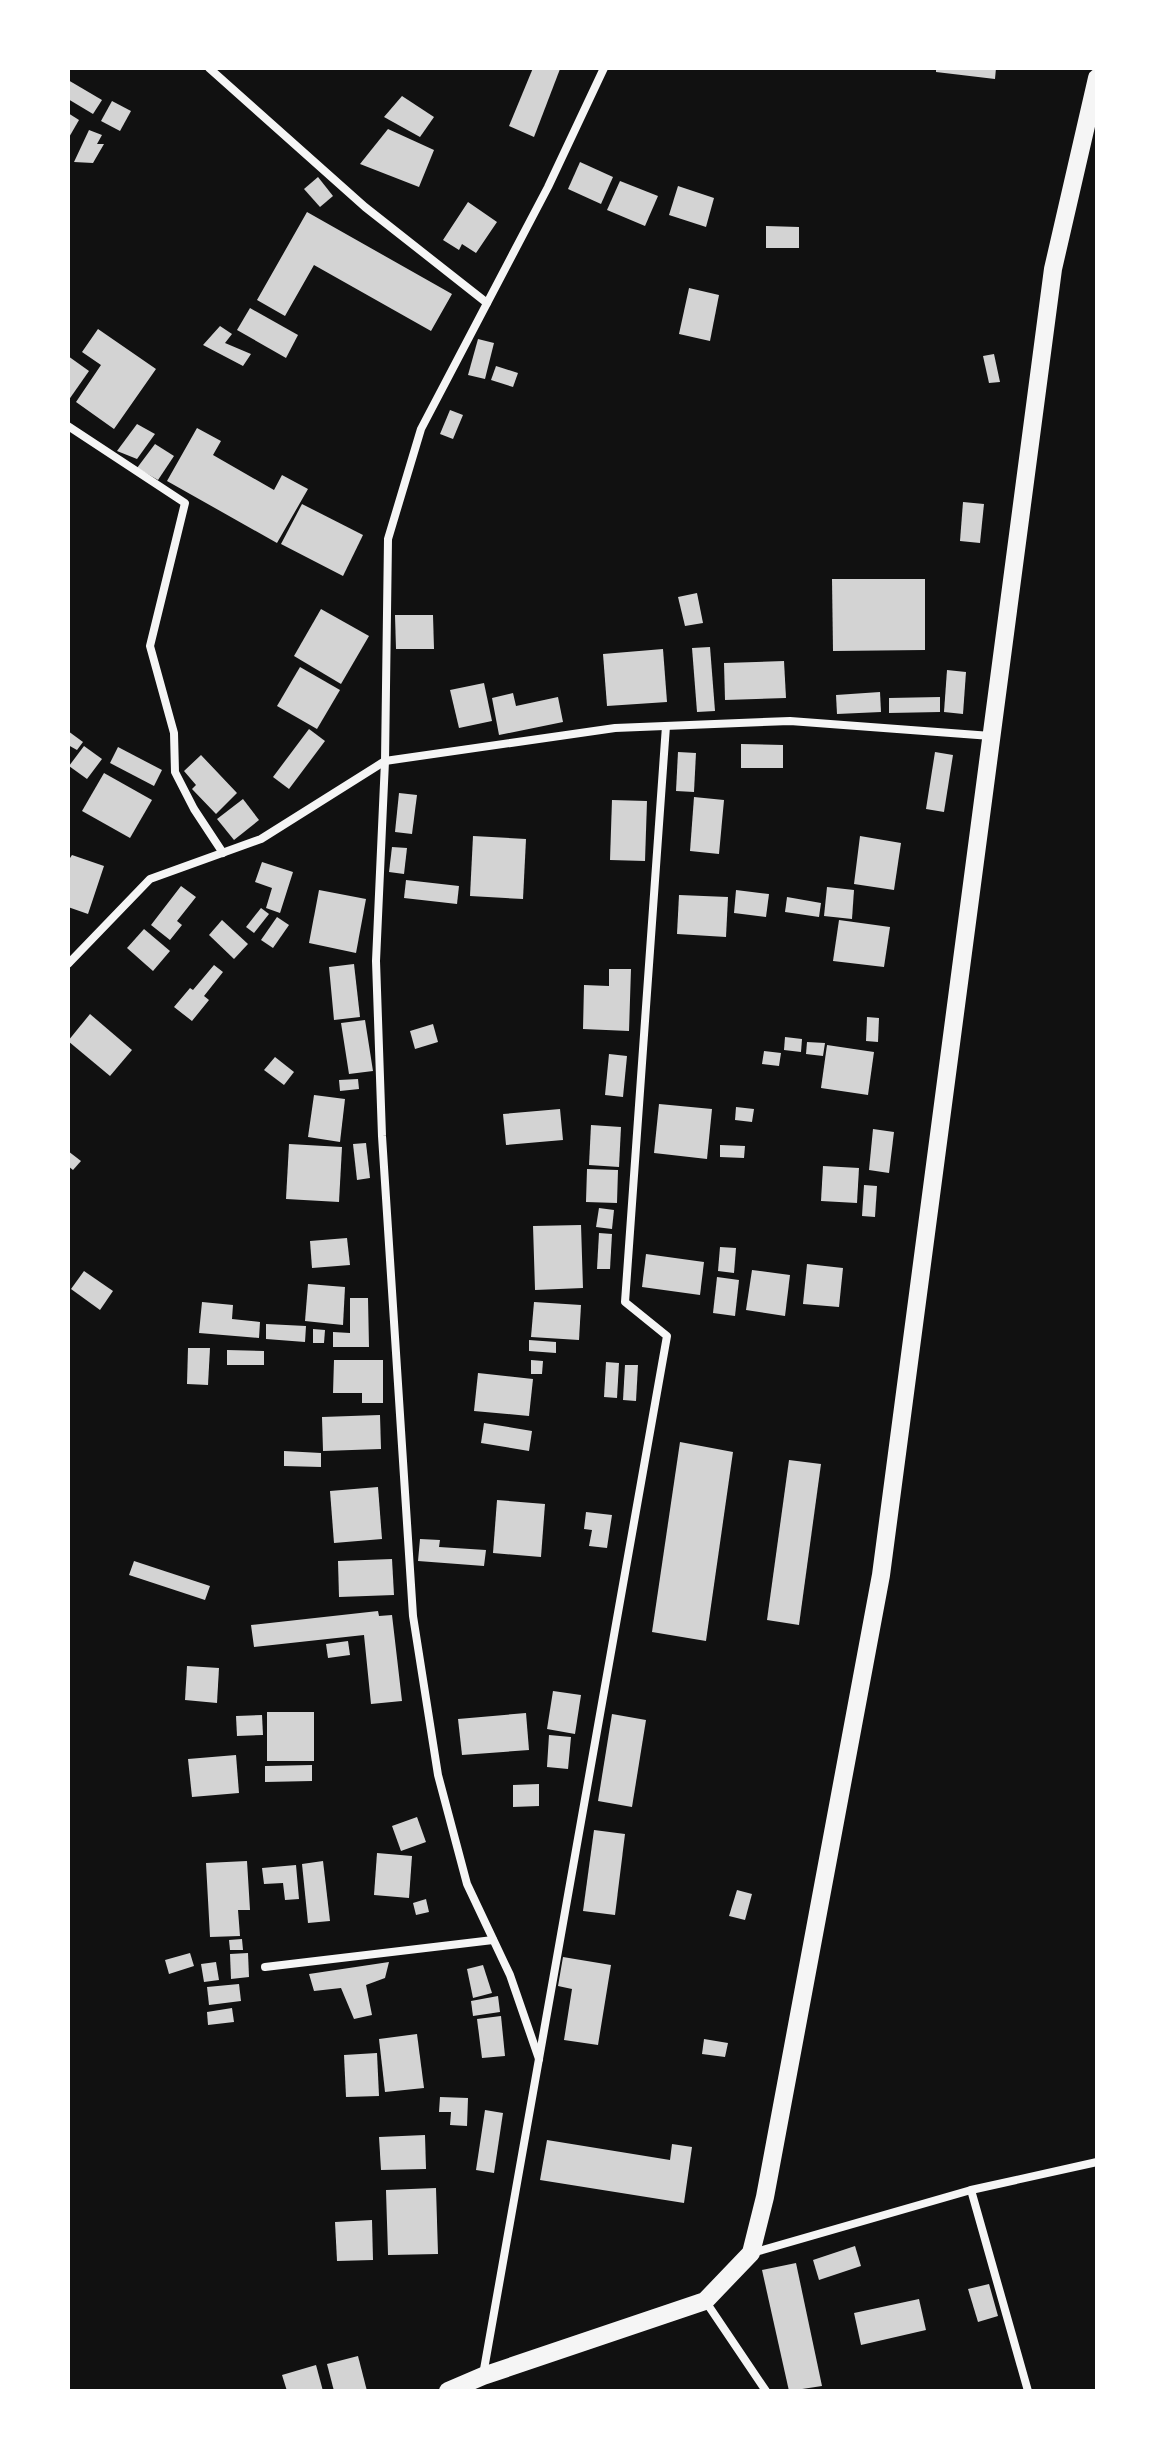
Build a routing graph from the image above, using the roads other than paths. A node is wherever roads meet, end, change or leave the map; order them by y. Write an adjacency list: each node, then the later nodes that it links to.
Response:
1 (209, 68): 4 (street)
2 (604, 68): 4 (street)
3 (1097, 78): 7 (highway)
4 (487, 303): 8 (street)
5 (68, 426): 9 (street)
6 (666, 726): 7 (street); 8 (street); 13 (street)
7 (992, 736): 16 (highway)
8 (385, 761): 9 (street); 11 (street)
9 (223, 853): 10 (street)
10 (68, 964)
11 (493, 1940): 12 (street); 13 (street)
12 (265, 1967)
13 (539, 2059): 18 (street)
14 (1097, 2162): 15 (street)
15 (971, 2190): 16 (street); 21 (street)
16 (751, 2253): 17 (highway)
17 (705, 2301): 18 (highway); 20 (street)
18 (483, 2376): 19 (highway)
19 (448, 2391)
20 (766, 2391)
21 (1028, 2391)

